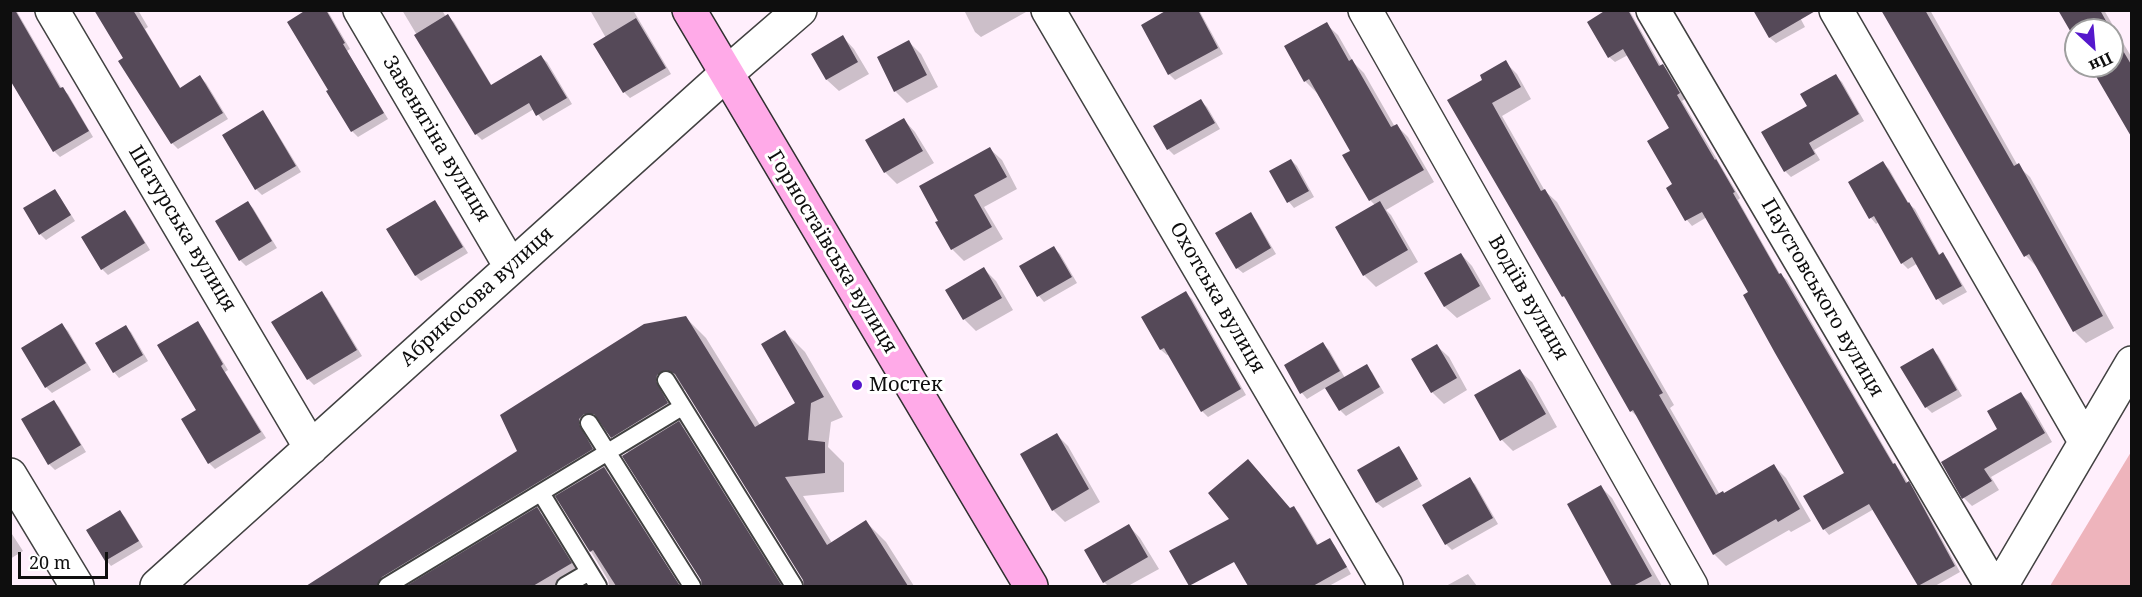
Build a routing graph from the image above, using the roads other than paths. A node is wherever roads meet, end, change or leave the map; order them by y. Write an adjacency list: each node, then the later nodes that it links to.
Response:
1 (52, 10): 16 (street, Шатурська вулиця)
2 (360, 10): 10 (street, Завенягіна вулиця)
3 (689, 10): 9 (main road, Горностаївська вулиця)
4 (800, 10): 9 (street, Абрикосова вулиця)
5 (1048, 10): 29 (street, Охотська вулиця)
6 (1365, 10): 30 (street, Водіїв вулиця)
7 (1653, 10): 31 (street, Паустовського вулиця)
8 (1836, 10): 15 (street)
9 (726, 74): 10 (street, Абрикосова вулиця); 28 (main road, Горностаївська вулиця)
10 (511, 267): 16 (street, Абрикосова вулиця)
11 (2132, 363): 15 (street)
12 (666, 380): 13 (lane)
13 (682, 406): 17 (lane); 27 (lane)
14 (589, 423): 17 (lane)
15 (2085, 441): 32 (street)
16 (311, 448): 22 (street, Абрикосова вулиця)
17 (607, 452): 19 (lane); 26 (lane)
18 (10, 475): 21 (street)
19 (541, 493): 20 (lane); 23 (lane)
20 (589, 572): 24 (lane); 25 (lane)
21 (77, 586)
22 (157, 586)
23 (387, 586)
24 (565, 586)
25 (598, 586)
26 (692, 586)
27 (794, 586)
28 (1031, 586)
29 (1386, 586)
30 (1691, 586)
31 (1992, 586)
32 (2001, 586)

